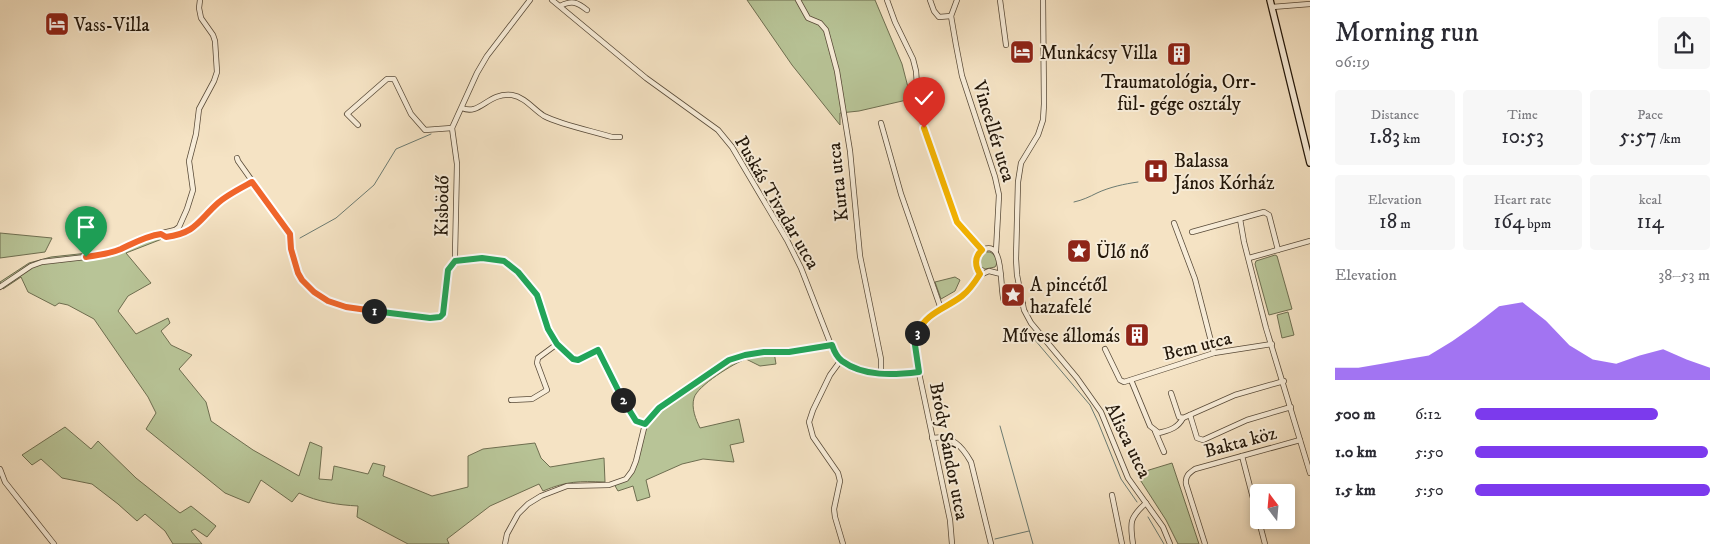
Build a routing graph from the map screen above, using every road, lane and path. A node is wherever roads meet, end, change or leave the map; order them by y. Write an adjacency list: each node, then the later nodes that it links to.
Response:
1 (200, 0): 28 (street)
2 (530, 0): 17 (street)
3 (552, 0): 12 (street, Puskás Tivadar utca)
4 (798, 0): 47 (street, Kurta utca)
5 (887, 0): 30 (street)
6 (930, 0): 15 (street)
7 (957, 0): 15 (street)
8 (1000, 0): 16 (street)
9 (1043, 0): 38 (street, Alisca utca)
10 (1270, 0): 13 (street)
11 (1310, 4): 13 (street)
12 (560, 6): 14 (street); 42 (street, Puskás Tivadar utca)
13 (1272, 7): 23 (street)
14 (587, 10)
15 (951, 18): 32 (street, Vincellér utca)
16 (1006, 45)
17 (462, 108): 20 (street); 21 (street)
18 (881, 123): 39 (street)
19 (358, 125): 20 (street)
20 (452, 128): 34 (street, Kisbödő)
21 (620, 137)
22 (237, 158): 24 (street, Kisbödő)
23 (1310, 163)
24 (252, 182): 28 (street); 34 (street, Kisbödő)
25 (1240, 219): 27 (street); 31 (street); 33 (street)
26 (1174, 223): 44 (street)
27 (1192, 232)
28 (161, 234): 37 (street)
29 (1310, 241): 31 (street)
30 (982, 250): 32 (street); 35 (street)
31 (1278, 250): 33 (street)
32 (996, 252): 36 (street, Vincellér utca)
33 (1249, 258): 41 (street)
34 (455, 261): 40 (street)
35 (980, 274): 36 (street); 39 (street, Bródy Sándor utca)
36 (1001, 274): 38 (street, Vincellér utca)
37 (0, 287)
38 (1023, 304): 64 (street, Alisca utca)
39 (940, 309): 46 (street, Bródy Sándor utca)
40 (557, 344): 51 (street); 55 (street)
41 (1272, 344): 44 (street, Bem utca); 49 (street)
42 (832, 345): 45 (street, Puskás Tivadar utca); 55 (street)
43 (1105, 349): 48 (street)
44 (1214, 353): 48 (street, Bem utca)
45 (841, 360): 47 (street); 67 (street)
46 (919, 372): 47 (street); 57 (street, Bródy Sándor utca)
47 (881, 374)
48 (1131, 380): 56 (street)
49 (1284, 381): 52 (street); 53 (street)
50 (1171, 393): 54 (street)
51 (511, 400)
52 (1291, 407): 53 (street); 58 (street)
53 (1190, 415): 54 (street)
54 (1183, 418): 56 (street)
55 (645, 424): 66 (street)
56 (1154, 430): 59 (street)
57 (932, 438): 68 (street, Bródy Sándor utca); 69 (street)
58 (1300, 440): 60 (street, Bakta köz); 62 (street)
59 (1164, 452)
60 (1242, 456): 73 (street, Bakta köz); 74 (street)
61 (0, 469): 65 (street)
62 (1310, 473)
63 (1112, 496): 70 (street)
64 (1146, 503): 71 (street); 72 (street, Alisca utca)
65 (54, 544)
66 (505, 544)
67 (843, 544)
68 (952, 544)
69 (991, 544)
70 (1122, 544)
71 (1133, 544)
72 (1170, 544)
73 (1205, 544)
74 (1265, 544)

